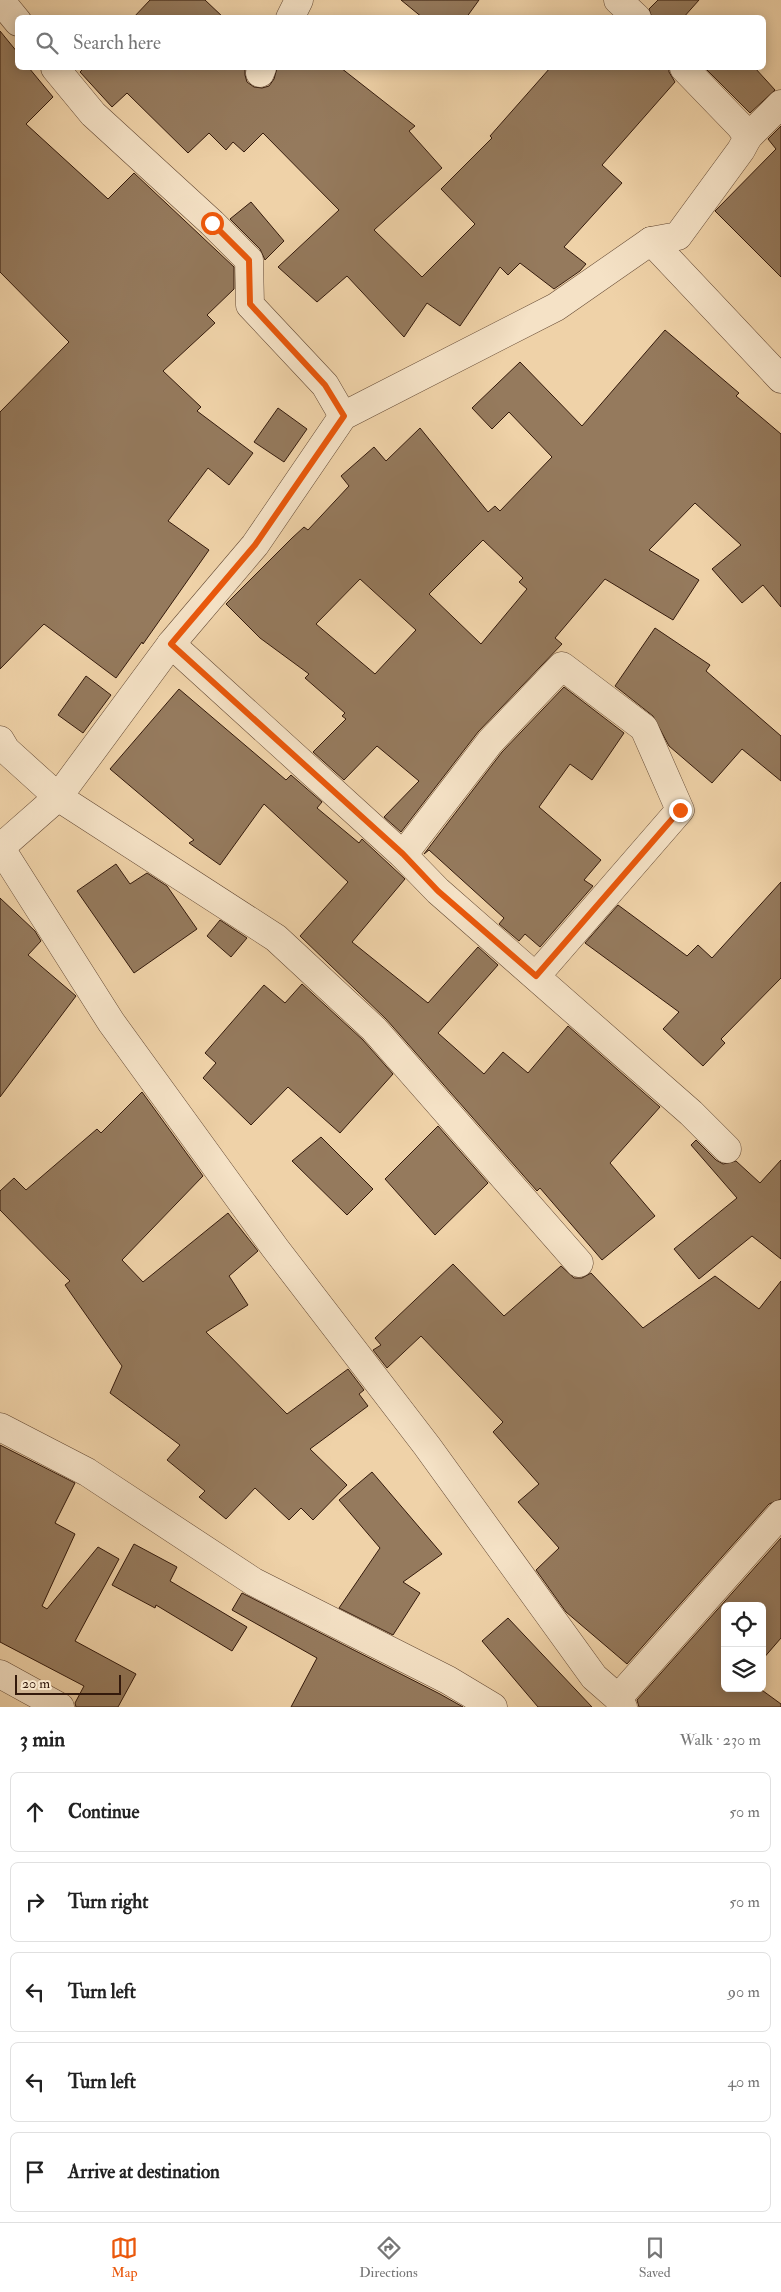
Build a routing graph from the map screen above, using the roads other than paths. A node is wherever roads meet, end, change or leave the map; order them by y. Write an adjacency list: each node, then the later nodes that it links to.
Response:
1 (0, 0): 6 (street)
2 (299, 0): 4 (street)
3 (618, 0): 5 (street)
4 (292, 15)
5 (633, 15)
6 (15, 18)
7 (57, 70): 13 (street)
8 (686, 70): 10 (street)
9 (781, 104): 10 (street)
10 (748, 137): 11 (street)
11 (652, 241): 12 (street); 13 (street)
12 (781, 378)
13 (344, 416): 14 (street)
14 (171, 644): 16 (street); 18 (street)
15 (0, 740): 16 (street)
16 (58, 797): 17 (street); 21 (street)
17 (0, 848): 25 (street)
18 (403, 854): 19 (street); 19 (street)
19 (536, 976): 20 (street)
20 (727, 1149)
21 (579, 1263)
22 (0, 1427): 27 (street)
23 (781, 1514): 25 (street)
24 (0, 1674): 26 (street)
25 (620, 1702)
26 (60, 1707)
27 (493, 1707)

